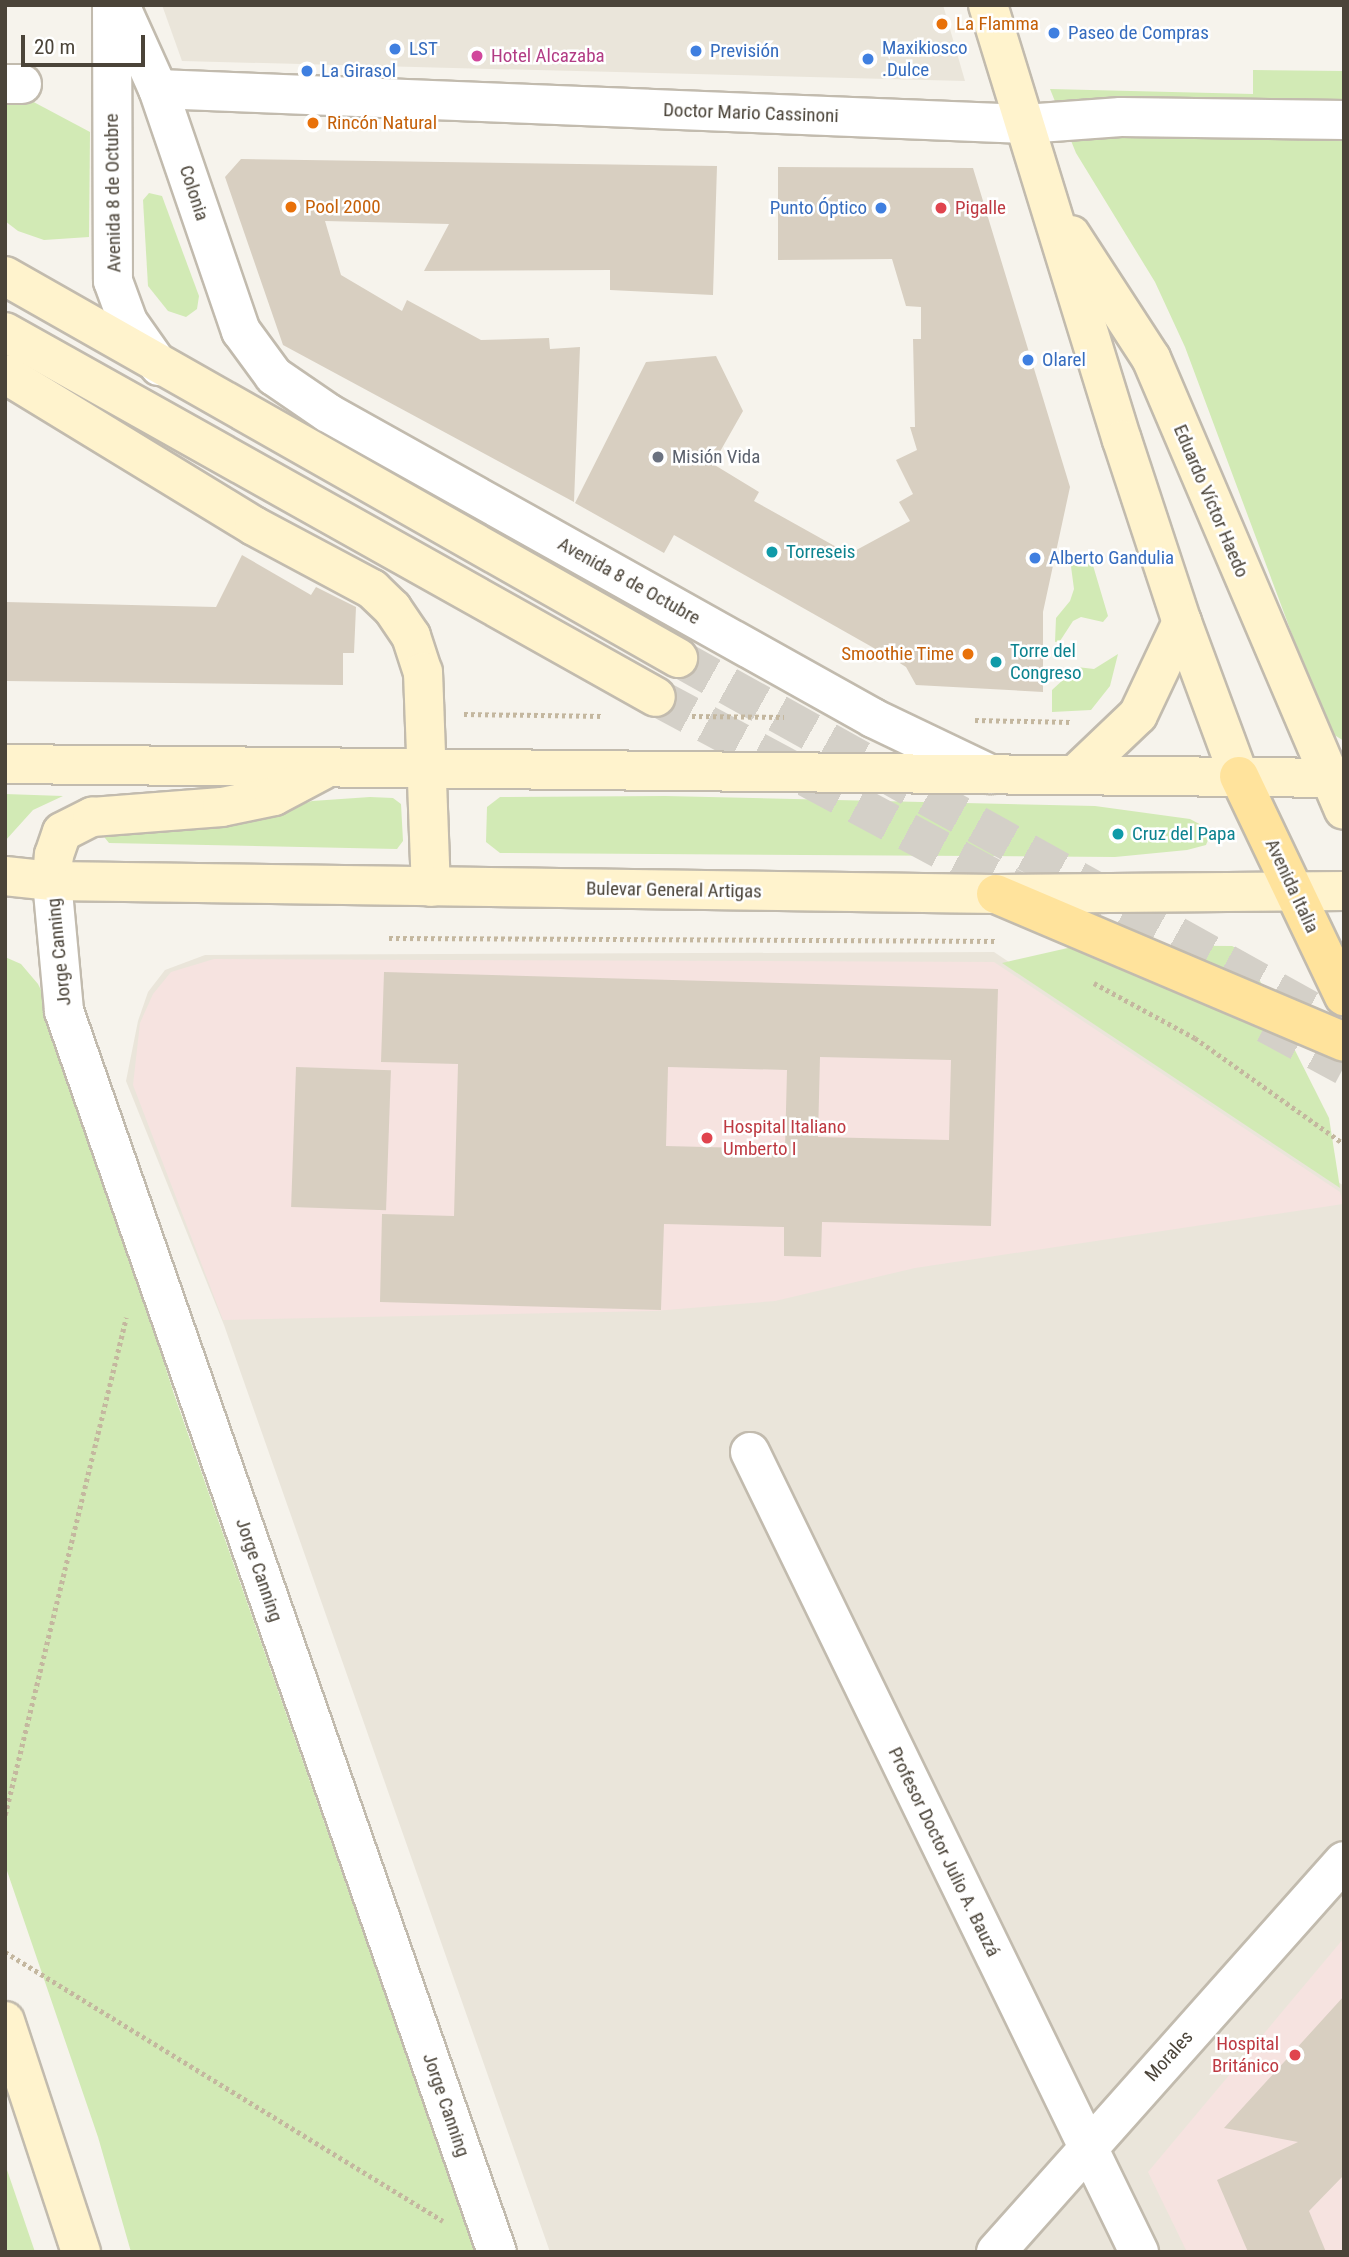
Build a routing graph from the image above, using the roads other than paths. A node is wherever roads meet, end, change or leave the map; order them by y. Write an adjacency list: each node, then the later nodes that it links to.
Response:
1 (112, 5): 10 (street, Avenida 8 de Octubre)
2 (120, 5): 4 (street, Colonia)
3 (988, 5): 6 (main road, Eduardo Víctor Haedo)
4 (158, 89): 6 (street, Doctor Mario Cassinoni); 12 (street, Colonia)
5 (1344, 120): 6 (street, Doctor Mario Cassinoni)
6 (1025, 124): 7 (main road, Eduardo Víctor Haedo)
7 (1051, 208): 13 (main road, Eduardo Víctor Haedo); 22 (main road, Eduardo Víctor Haedo)
8 (5, 276): 10 (main road, Avenida 8 de Octubre)
9 (5, 332): 15 (main road)
10 (160, 368): 14 (main road, Avenida 8 de Octubre)
11 (5, 374): 17 (main road)
12 (274, 376): 20 (street, Avenida 8 de Octubre)
13 (1182, 622): 19 (main road); 21 (main road, Eduardo Víctor Haedo)
14 (678, 658)
15 (670, 707)
16 (5, 764): 18 (main road)
17 (427, 767): 18 (main road); 20 (main road); 26 (main road)
18 (327, 768): 25 (main road)
19 (1077, 773): 20 (main road); 21 (main road)
20 (990, 774)
21 (1239, 776): 22 (main road); 27 (main road, Avenida Italia)
22 (1335, 778): 23 (main road, Eduardo Víctor Haedo)
23 (1344, 810)
24 (5, 876): 25 (main road, Bulevar General Artigas)
25 (52, 881): 26 (main road, Bulevar General Artigas); 37 (street, Jorge Canning)
26 (431, 887): 29 (main road, Bulevar General Artigas)
27 (1296, 891): 28 (main road, Bulevar General Artigas); 29 (main road, Bulevar General Artigas); 30 (main road, Avenida Italia)
28 (1344, 891)
29 (996, 894): 31 (main road)
30 (1344, 996)
31 (1344, 1042)
32 (750, 1452): 35 (street, Profesor Doctor Julio A. Bauzá)
33 (1344, 1861): 35 (street, Morales)
34 (5, 2021): 36 (main road)
35 (1088, 2147): 38 (street, Morales); 39 (street, Profesor Doctor Julio A. Bauzá)
36 (81, 2252)
37 (497, 2252)
38 (996, 2252)
39 (1139, 2252)

